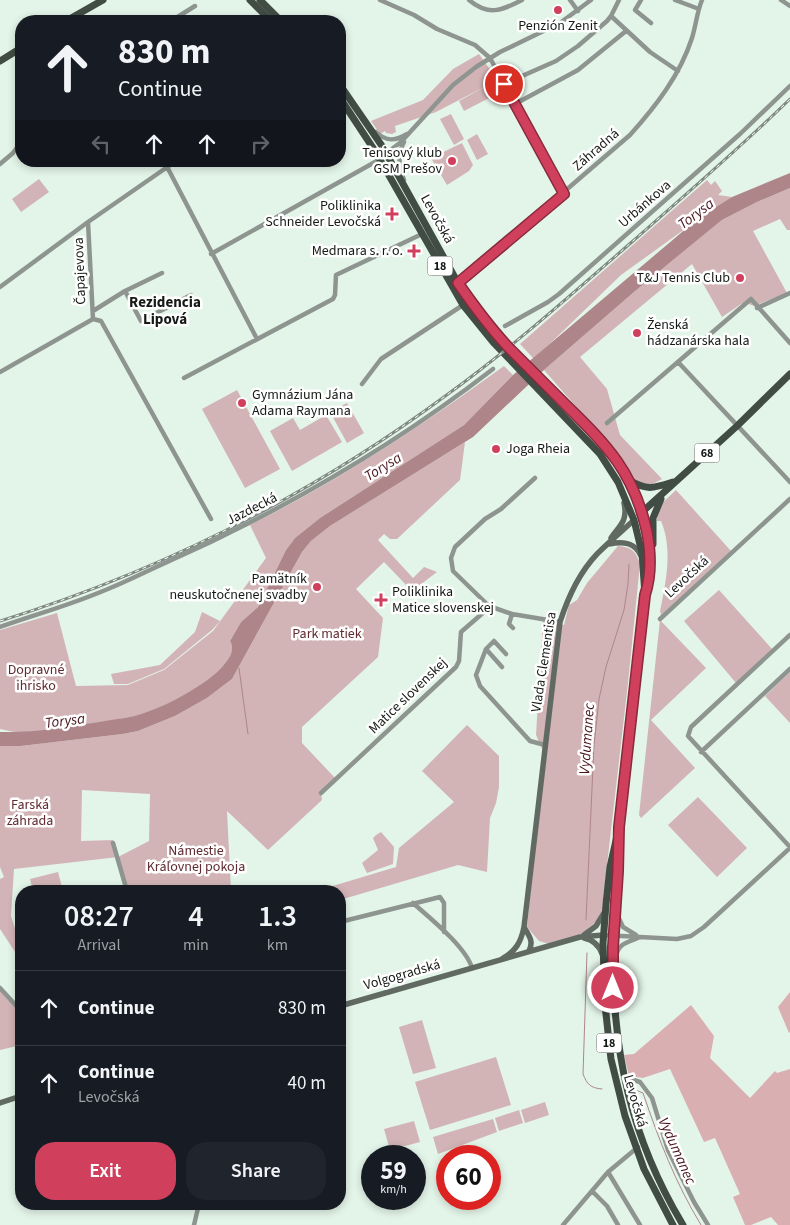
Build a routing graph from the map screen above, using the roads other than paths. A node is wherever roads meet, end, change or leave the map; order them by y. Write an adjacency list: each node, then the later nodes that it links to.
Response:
1 (250, 0): 20 (main road)
2 (260, 0): 21 (main road)
3 (380, 0): 26 (street)
4 (469, 0): 5 (street)
5 (522, 0)
6 (570, 0): 17 (street)
7 (592, 0): 17 (street)
8 (619, 0): 22 (street)
9 (641, 0): 23 (street)
10 (675, 0): 16 (street)
11 (702, 0): 16 (street, Záhradná)
12 (781, 0): 15 (street)
13 (100, 1): 18 (main road)
14 (195, 6): 19 (street)
15 (790, 6)
16 (699, 9): 28 (street, Záhradná)
17 (578, 10): 26 (street)
18 (76, 15)
19 (180, 15)
20 (265, 15)
21 (275, 15)
22 (611, 16): 24 (street); 29 (street)
23 (651, 23)
24 (626, 31): 28 (street); 32 (street)
25 (15, 52): 27 (main road)
26 (490, 58): 29 (street); 35 (street)
27 (0, 61)
28 (678, 71): 41 (street, Záhradná)
29 (504, 84): 32 (street)
30 (790, 86): 56 (street, Urbánkova)
31 (346, 93): 34 (main road, Levočská / 18)
32 (515, 104): 41 (street)
33 (346, 107): 38 (main road, Levočská / 18)
34 (368, 124): 35 (street); 37 (main road, Levočská / 18)
35 (414, 129): 37 (street); 42 (street)
36 (15, 150): 39 (street)
37 (387, 154): 38 (street); 42 (main road, Levočská / 18)
38 (380, 159): 44 (main road, Levočská / 18); 45 (street)
39 (0, 164)
40 (168, 167): 43 (street, Čapajevova); 45 (street)
41 (564, 194): 47 (street, Záhradná)
42 (411, 197): 47 (main road, Levočská / 18)
43 (88, 222): 48 (street); 54 (street, Čapajevova)
44 (422, 234): 52 (main road, Levočská / 18); 57 (street, Levočská)
45 (211, 254): 57 (street)
46 (162, 273): 49 (street)
47 (458, 283): 69 (main road, Levočská / 18)
48 (0, 286)
49 (124, 291): 51 (street); 54 (street)
50 (790, 293): 53 (street)
51 (191, 295)
52 (463, 305): 64 (street); 67 (main road, Levočská / 18)
53 (757, 308): 58 (street); 59 (street)
54 (92, 311): 55 (street, Čapajevova)
55 (93, 319): 61 (street, Čapajevova); 74 (street)
56 (505, 326)
57 (257, 339): 63 (street)
58 (790, 343)
59 (678, 362): 65 (street); 66 (street)
60 (493, 369): 84 (street, Jazdecká)
61 (0, 372)
62 (790, 374): 66 (main road, 68)
63 (184, 378)
64 (362, 384)
65 (608, 423)
66 (737, 426): 70 (main road, 68); 71 (street)
67 (600, 454): 75 (main road, Levočská / 18); 76 (street)
68 (535, 478): 80 (street)
69 (629, 480): 70 (main road, 68); 73 (main road, Levočská / 18)
70 (678, 480): 73 (main road, 68); 78 (main road)
71 (790, 482)
72 (790, 499): 82 (street, Levočská)
73 (642, 512): 75 (main road, 68); 78 (main road, Levočská / 18)
74 (211, 518)
75 (634, 520): 76 (street, Vlada Clementisa); 77 (main road, Levočská / 18)
76 (607, 544): 77 (street); 83 (street, Vlada Clementisa)
77 (643, 564): 79 (main road, Levočská / 18)
78 (651, 566): 79 (main road, Levočská / 18)
79 (645, 595): 94 (main road, Levočská / 18)
80 (489, 606): 81 (street); 93 (street, Matice slovenskej)
81 (512, 614): 83 (street); 85 (street)
82 (660, 619)
83 (560, 622): 91 (street, Vlada Clementisa)
84 (0, 627)
85 (513, 628)
86 (790, 635): 92 (street)
87 (486, 649): 88 (street); 89 (street); 91 (street, Vlada Clementisa)
88 (506, 654)
89 (502, 667)
90 (790, 669): 92 (street)
91 (545, 745): 102 (street, Vlada Clementisa)
92 (701, 752): 96 (street)
93 (321, 793)
94 (619, 827): 99 (main road, Levočská / 18); 100 (main road, Levočská / 18)
95 (113, 843): 97 (street)
96 (790, 847): 108 (street)
97 (125, 885)
98 (413, 903): 101 (street); 103 (street); 103 (street)
99 (606, 904): 104 (main road, Levočská / 18); 107 (street, Volgogradská)
100 (615, 910): 105 (main road, Levočská / 18); 108 (street)
101 (346, 920)
102 (524, 927): 106 (street); 109 (street, Vlada Clementisa)
103 (444, 932): 114 (street)
104 (604, 935): 105 (street); 107 (street, Volgogradská); 112 (main road, Levočská / 18)
105 (614, 936): 108 (street); 116 (main road, Levočská / 18)
106 (531, 937): 110 (street); 111 (street)
107 (580, 937): 110 (street, Volgogradská); 112 (street)
108 (639, 937): 116 (street)
109 (521, 940): 111 (street); 113 (street)
110 (548, 946): 111 (street, Volgogradská)
111 (529, 951): 113 (street, Volgogradská)
112 (603, 956): 123 (main road, Levočská / 18)
113 (502, 959): 114 (street, Volgogradská)
114 (472, 968): 118 (street, Volgogradská)
115 (0, 988): 117 (street)
116 (613, 988): 119 (main road, Levočská / 18)
117 (15, 1004)
118 (346, 1004)
119 (624, 1076): 122 (main road, Levočská / 18); 133 (street, Levočská)
120 (15, 1098): 121 (street)
121 (0, 1102)
122 (644, 1142): 123 (street); 132 (main road, Levočská / 18)
123 (636, 1148): 124 (street); 131 (main road, Levočská / 18)
124 (608, 1172): 125 (street); 130 (street)
125 (592, 1191): 128 (street); 129 (street)
126 (198, 1210): 127 (street)
127 (194, 1225)
128 (563, 1225)
129 (618, 1225)
130 (640, 1225)
131 (672, 1225)
132 (683, 1225)
133 (708, 1225)

